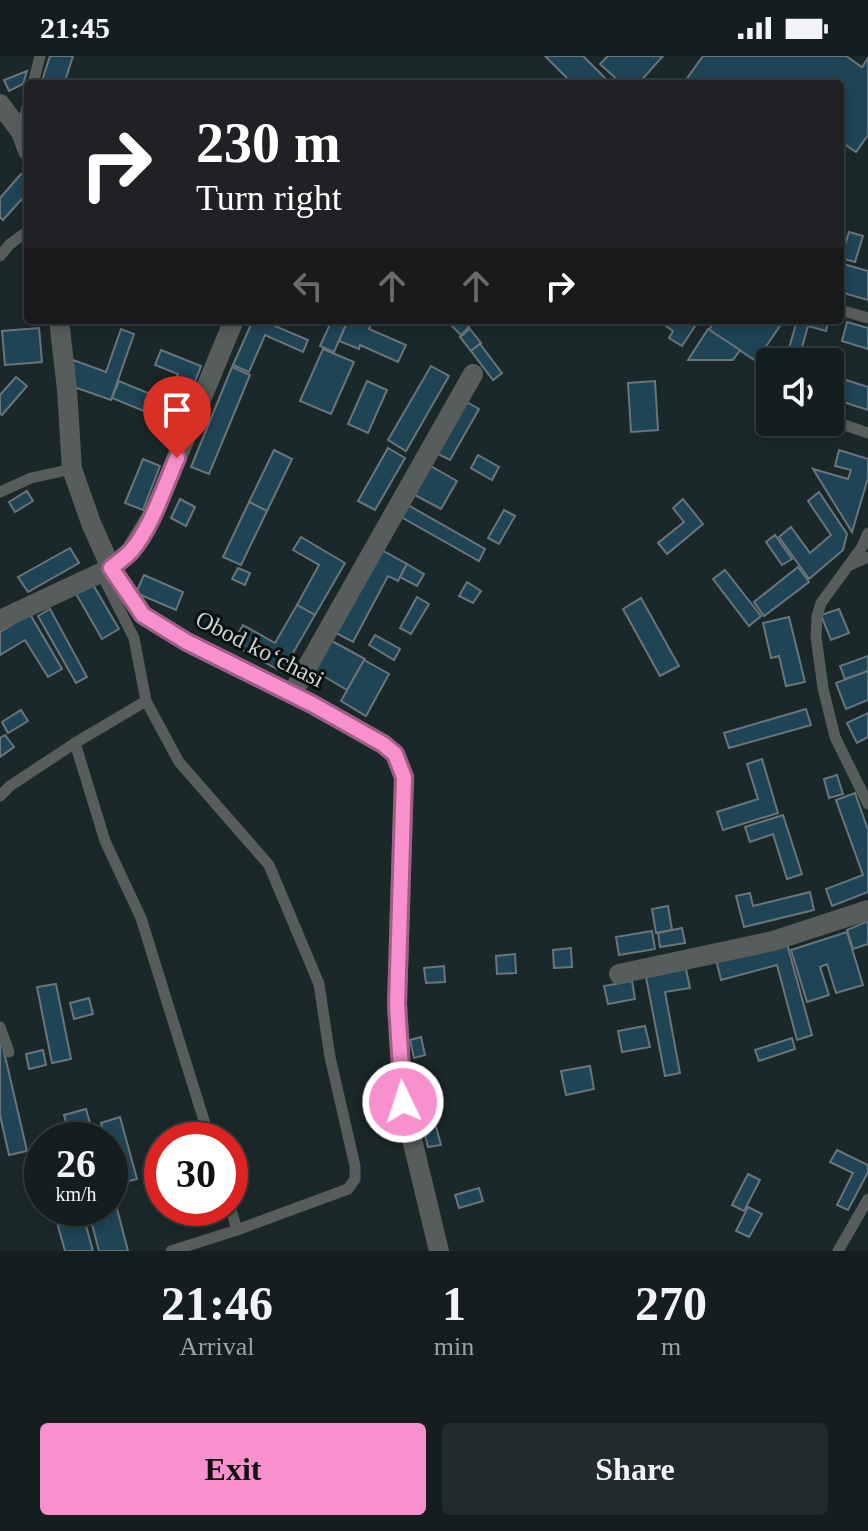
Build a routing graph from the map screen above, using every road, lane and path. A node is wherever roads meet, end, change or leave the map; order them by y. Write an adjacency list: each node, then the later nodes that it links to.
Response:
1 (40, 56): 2 (lane)
2 (34, 80)
3 (0, 104): 4 (street)
4 (24, 142)
5 (24, 234): 6 (lane)
6 (0, 256)
7 (844, 311): 8 (lane)
8 (868, 318)
9 (59, 324): 14 (street, Obod koʻchasi)
10 (232, 324): 19 (street)
11 (473, 374): 21 (street)
12 (844, 425): 13 (lane)
13 (868, 433)
14 (72, 469): 15 (lane); 19 (street, Obod koʻchasi)
15 (0, 492)
16 (868, 533): 18 (lane)
17 (868, 557): 18 (lane)
18 (849, 566): 25 (lane)
19 (106, 570): 20 (street); 21 (street, Obod koʻchasi); 22 (lane)
20 (0, 620)
21 (292, 694): 35 (street, Obod koʻchasi)
22 (146, 701): 23 (lane); 33 (lane)
23 (75, 743): 24 (lane); 30 (lane)
24 (0, 796)
25 (868, 804)
26 (868, 910): 27 (street)
27 (619, 974)
28 (0, 1027): 29 (lane)
29 (9, 1052)
30 (204, 1122)
31 (868, 1199): 36 (lane)
32 (236, 1226): 33 (lane)
33 (237, 1230): 34 (lane)
34 (171, 1251)
35 (439, 1251)
36 (838, 1251)

